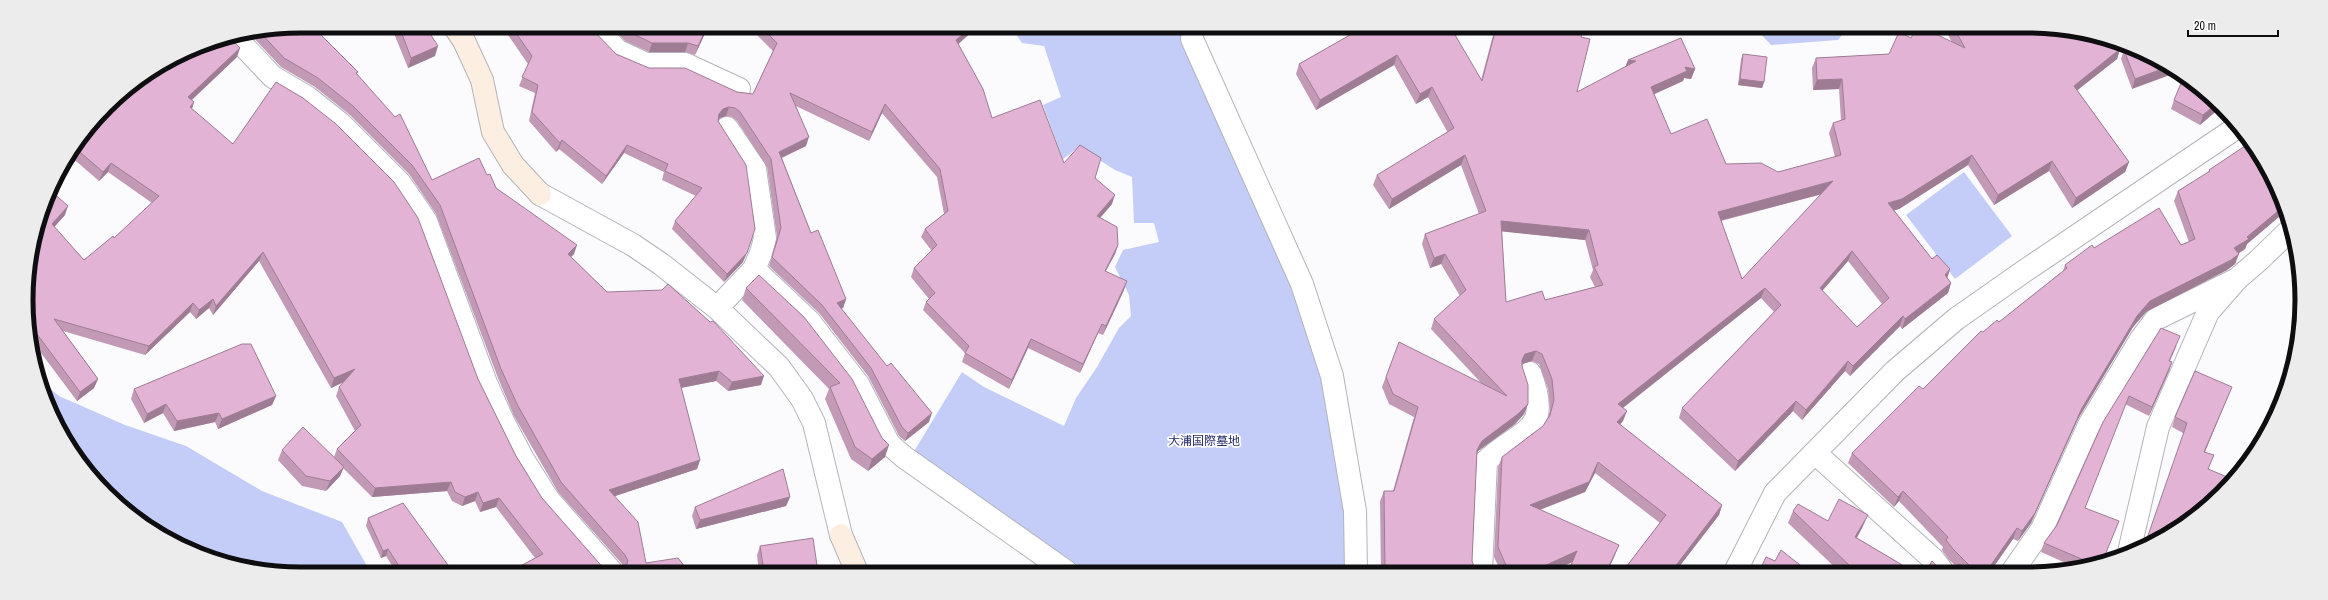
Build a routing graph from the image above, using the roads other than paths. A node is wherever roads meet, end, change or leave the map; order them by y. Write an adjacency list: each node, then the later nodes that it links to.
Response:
1 (459, 33): 11 (street)
2 (601, 33): 5 (street)
3 (1192, 39): 18 (street)
4 (238, 40): 15 (street)
5 (739, 89)
6 (727, 128): 9 (street)
7 (2234, 130): 13 (street)
8 (2287, 233): 10 (street)
9 (754, 269): 11 (street); 17 (street)
10 (2237, 279): 14 (street); 22 (street)
11 (717, 308): 16 (street)
12 (1530, 373): 19 (street)
13 (1815, 453): 20 (street); 21 (street)
14 (2130, 547)
15 (608, 567)
16 (855, 567)
17 (1060, 567)
18 (1356, 567)
19 (1481, 567)
20 (1738, 567)
21 (1934, 567)
22 (2015, 567)

